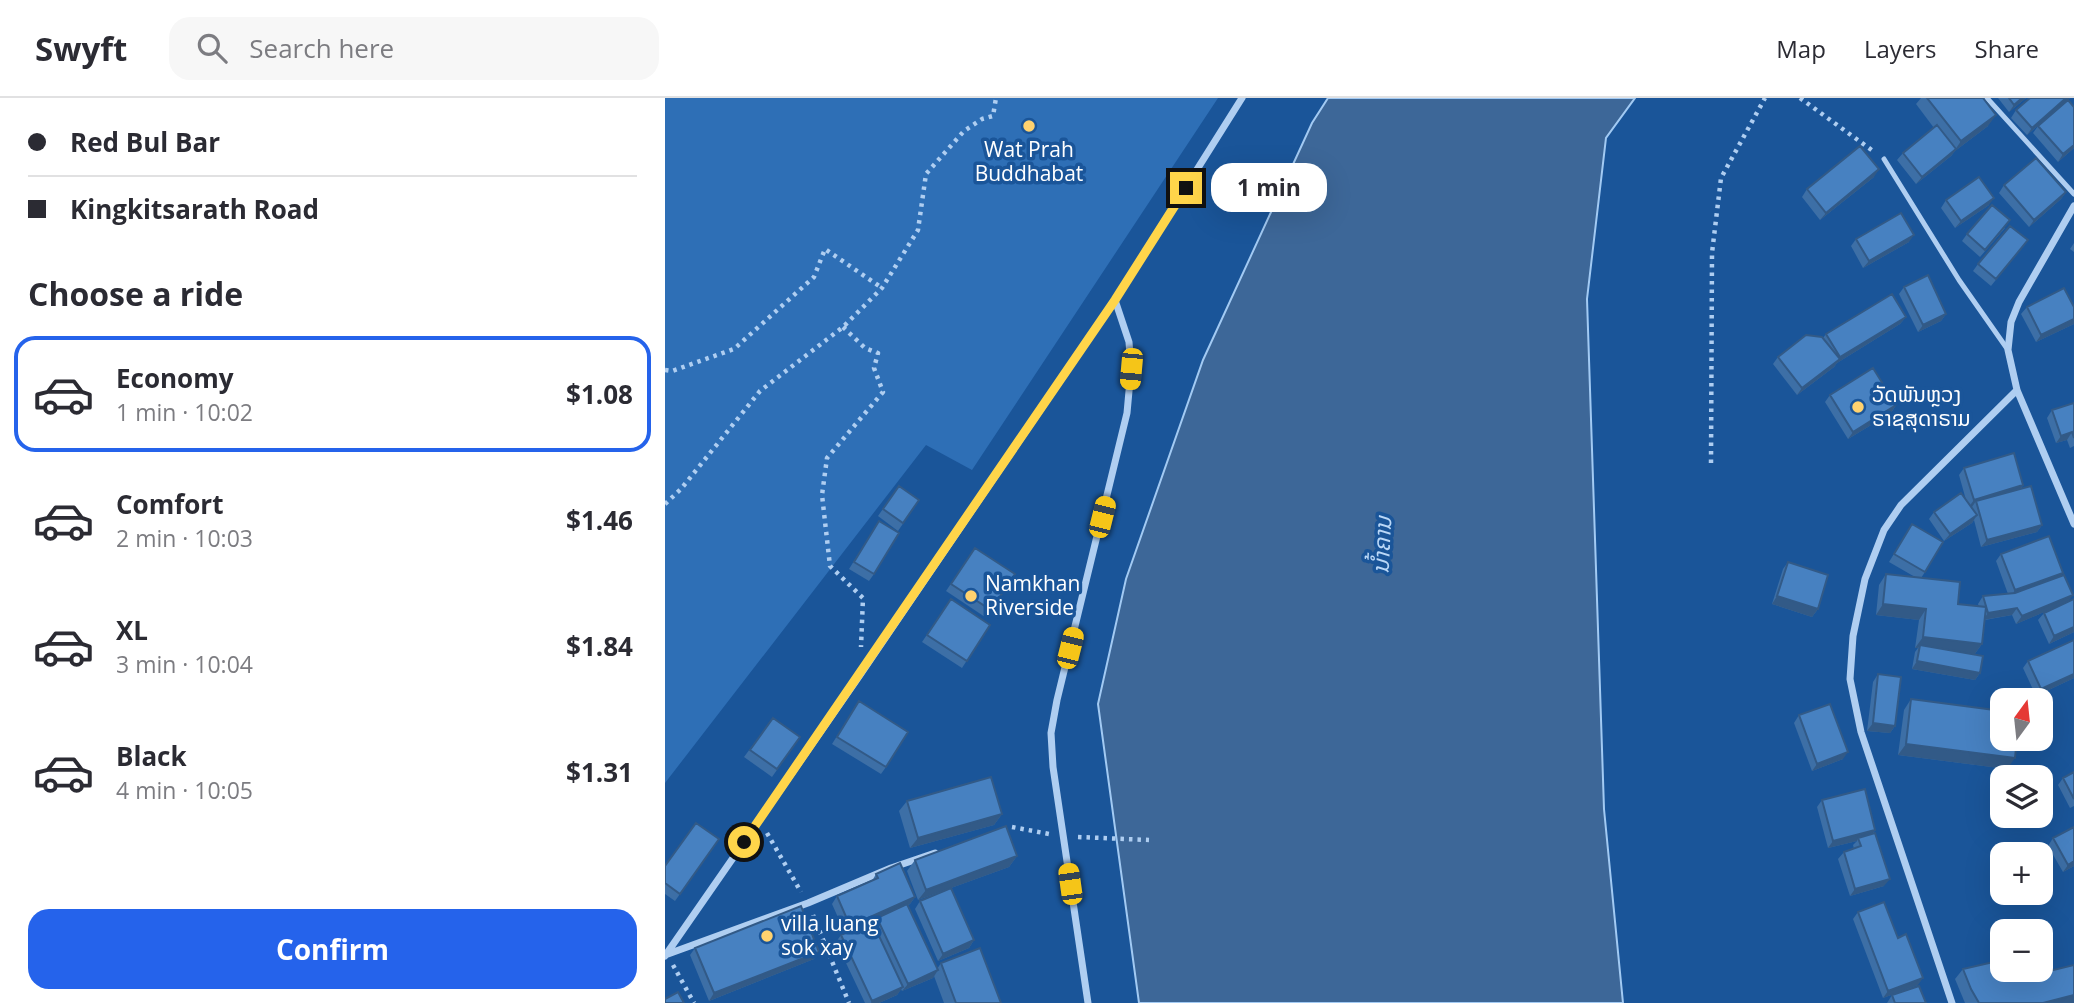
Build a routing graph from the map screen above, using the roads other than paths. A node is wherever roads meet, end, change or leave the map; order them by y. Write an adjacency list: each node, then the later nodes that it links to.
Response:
1 (1242, 98): 6 (street)
2 (1987, 98): 4 (lane)
3 (1884, 159): 7 (lane)
4 (2074, 194)
5 (2074, 206): 7 (street)
6 (1115, 300): 11 (street); 12 (street)
7 (2008, 350): 8 (street)
8 (2017, 390): 9 (street); 13 (street)
9 (2074, 524)
10 (939, 851): 11 (street)
11 (666, 955)
12 (1088, 1003)
13 (1952, 1003)

